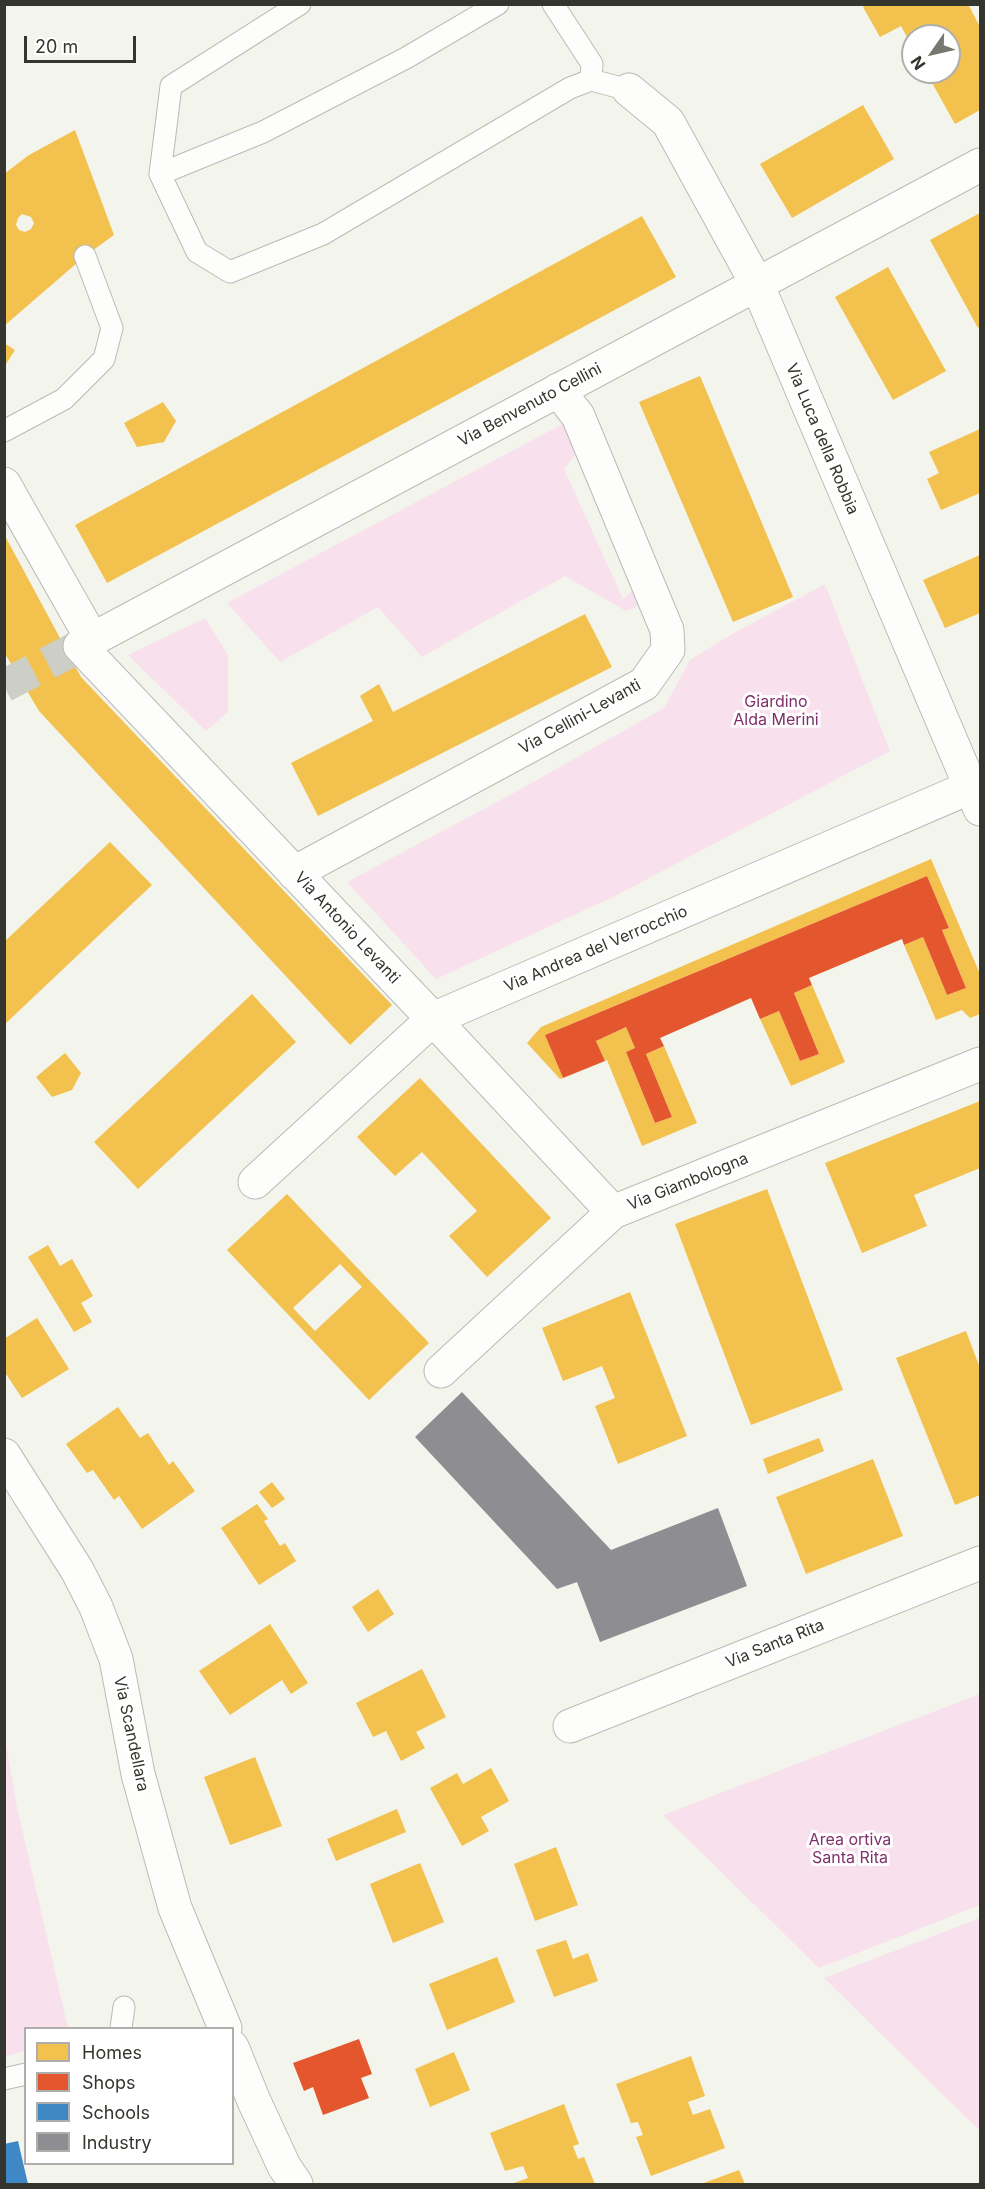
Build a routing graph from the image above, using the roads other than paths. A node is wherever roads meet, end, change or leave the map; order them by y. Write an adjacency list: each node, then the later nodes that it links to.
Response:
1 (300, 4): 7 (lane)
2 (498, 4): 7 (lane)
3 (553, 4): 4 (lane)
4 (591, 80): 5 (lane); 7 (lane)
5 (629, 90): 9 (street, Via Luca della Robbia)
6 (981, 165): 9 (street, Via Benvenuto Cellini)
7 (160, 174)
8 (85, 256): 11 (lane)
9 (756, 284): 10 (street, Via Benvenuto Cellini); 14 (street, Via Luca della Robbia)
10 (558, 390): 13 (street, Via Benvenuto Cellini); 15 (street, Via Cellini-Levanti)
11 (4, 431)
12 (4, 484): 13 (street, Via Antonio Levanti)
13 (86, 643): 15 (street, Via Antonio Levanti)
14 (977, 793): 16 (street, Via Andrea del Verrocchio)
15 (294, 873): 16 (street, Via Antonio Levanti)
16 (433, 1019): 18 (street, Via Andrea del Verrocchio); 19 (street, Via Antonio Levanti)
17 (981, 1064): 19 (street, Via Giambologna)
18 (255, 1182)
19 (613, 1212): 20 (street, Via Giambologna)
20 (441, 1371)
21 (4, 1455): 26 (street, Via Scandellara)
22 (981, 1563): 23 (street, Via Santa Rita)
23 (570, 1726)
24 (124, 2007): 25 (lane)
25 (121, 2027)
26 (225, 2027)
27 (234, 2051): 30 (street)
28 (24, 2074): 29 (lane)
29 (4, 2079)
30 (296, 2184)

